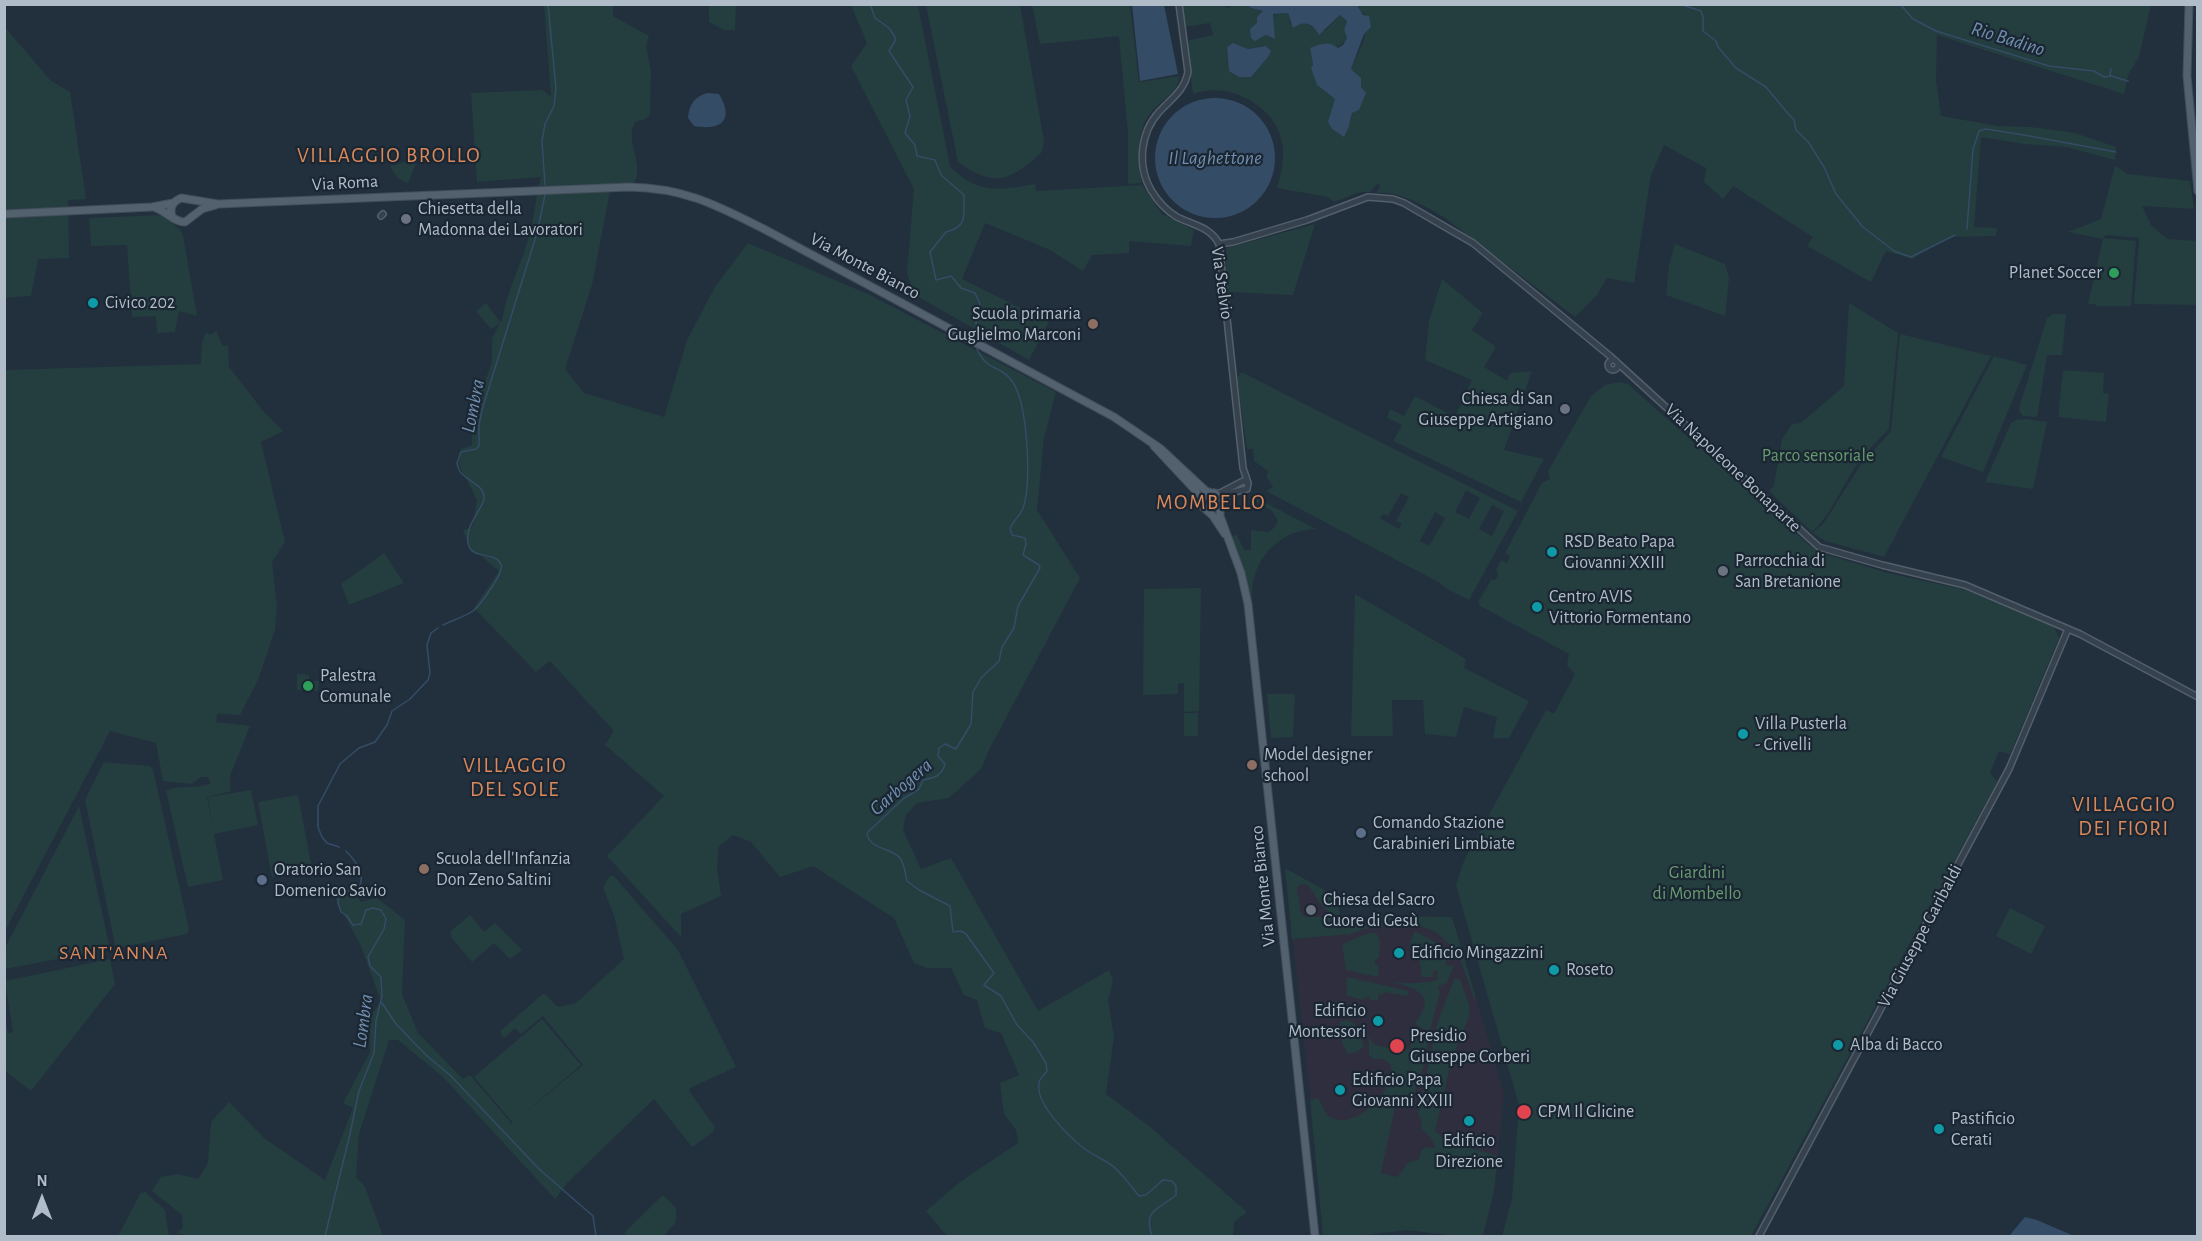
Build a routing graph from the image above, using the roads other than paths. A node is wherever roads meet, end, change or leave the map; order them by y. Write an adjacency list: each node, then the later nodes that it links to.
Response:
1 (1179, 4): 16 (street, Via Stelvio)
2 (2189, 4): 3 (main road)
3 (2195, 125): 4 (main road)
4 (2196, 142): 5 (main road)
5 (2196, 155): 6 (main road)
6 (2197, 170): 8 (main road)
7 (545, 189): 11 (main road, Via Roma); 17 (main road, Via Monte Bianco)
8 (2198, 191)
9 (190, 201): 10 (main road); 11 (main road, Via Roma); 14 (main road)
10 (173, 203): 12 (main road); 15 (main road)
11 (218, 204): 14 (main road, Via Roma)
12 (152, 207): 13 (main road); 15 (main road)
13 (4, 214)
14 (194, 215): 15 (main road)
15 (172, 216)
16 (1219, 244): 18 (street, Via Stelvio); 26 (street, Via Napoleone Bonaparte)
17 (1151, 442): 21 (main road, Via Monte Bianco); 22 (main road, Via Monte Bianco)
18 (1243, 468): 19 (street, Via Stelvio); 20 (street)
19 (1248, 483): 20 (street); 23 (street)
20 (1235, 485): 21 (street)
21 (1212, 493): 22 (main road); 23 (main road)
22 (1201, 501): 24 (main road)
23 (1220, 505): 24 (main road); 25 (main road, Via Monte Bianco)
24 (1207, 511): 25 (main road, Via Monte Bianco)
25 (1226, 536): 28 (main road, Via Monte Bianco)
26 (2068, 629): 27 (street, Via Napoleone Bonaparte); 29 (street, Via Giuseppe Garibaldi)
27 (2198, 697)
28 (1315, 1236)
29 (1759, 1236)

